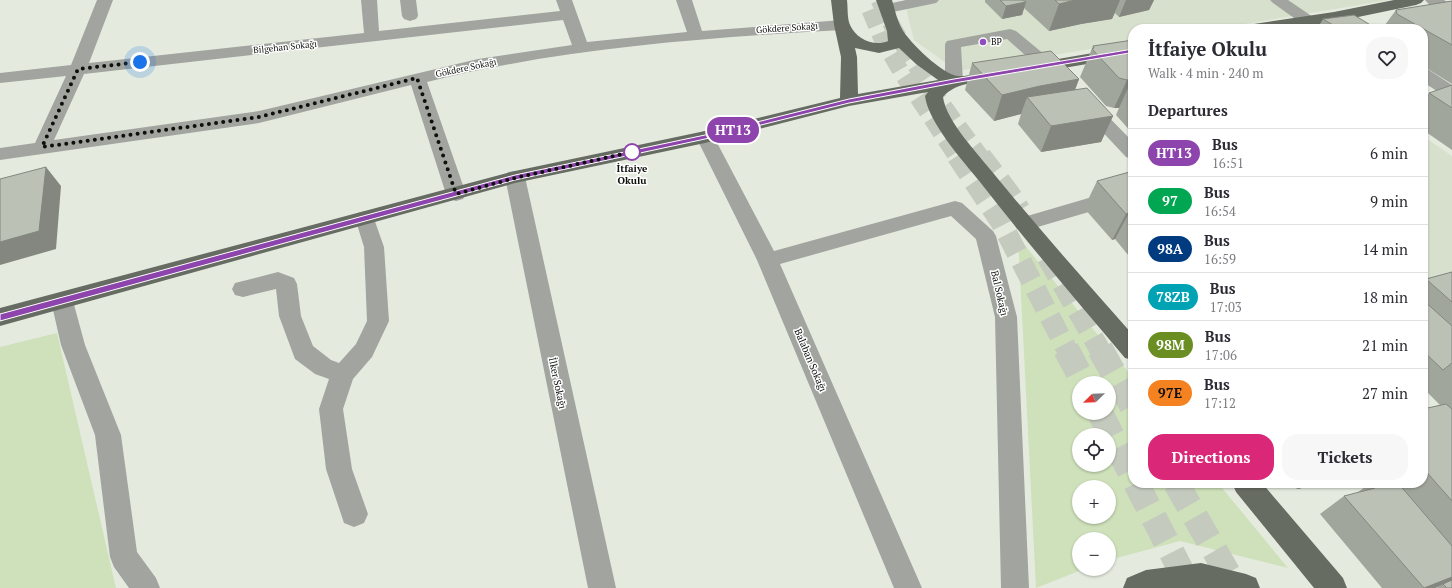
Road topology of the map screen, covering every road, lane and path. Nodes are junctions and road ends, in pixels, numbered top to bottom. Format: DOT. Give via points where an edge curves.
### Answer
graph roads {
  1 [pos="105,0"];
  2 [pos="370,0"];
  3 [pos="408,0"];
  4 [pos="684,0"];
  5 [pos="839,0"];
  6 [pos="931,0"];
  7 [pos="1278,0"];
  8 [pos="1416,0"];
  9 [pos="1433,0"];
  10 [pos="886,4"];
  11 [pos="567,7"];
  12 [pos="1452,11"];
  13 [pos="410,16"];
  14 [pos="1334,17"];
  15 [pos="1307,20"];
  16 [pos="1283,24"];
  17 [pos="1345,24"];
  18 [pos="842,25"];
  19 [pos="895,31"];
  20 [pos="696,36"];
  21 [pos="372,38"];
  22 [pos="581,48"];
  23 [pos="1128,52"];
  24 [pos="1050,66"];
  25 [pos="78,69"];
  26 [pos="1428,77"];
  27 [pos="0,78"];
  28 [pos="417,78"];
  29 [pos="954,81"];
  30 [pos="1452,93"];
  31 [pos="849,101"];
  32 [pos="705,137"];
  33 [pos="42,147"];
  34 [pos="1128,148"];
  35 [pos="0,154"];
  36 [pos="515,178"];
  37 [pos="1128,193"];
  38 [pos="456,194"];
  39 [pos="365,218"];
  40 [pos="1024,224"];
  41 [pos="768,260"];
  42 [pos="243,289"];
  43 [pos="62,301"];
  44 [pos="0,318"];
  45 [pos="1128,345"];
  46 [pos="343,374"];
  47 [pos="1249,488"];
  48 [pos="354,514"];
  49 [pos="146,588"];
  50 [pos="602,588"];
  51 [pos="908,588"];
  52 [pos="1015,588"];
  53 [pos="1137,588"];
  54 [pos="1246,588"];
  55 [pos="1333,588"];
  1 -- 25 [label="street"];
  2 -- 21 [label="street"];
  3 -- 13 [label="street"];
  4 -- 20 [label="street"];
  5 -- 18 [label="main road"];
  6 -- 10 [label="street"];
  7 -- 15 [label="street"];
  8 -- 14 [label="main road"];
  9 -- 12 [label="street"];
  10 -- 19 [label="main road"];
  11 -- 21 [label="street, Bilgehan Sokağı"];
  11 -- 22 [label="street"];
  14 -- 15 [label="main road"];
  14 -- 17 [label="street"];
  15 -- 16 [label="main road"];
  18 -- 19 [label="main road" via="851,38 860,44 876,48 896,43"];
  18 -- 20 [label="street, Gökdere Sokağı"];
  18 -- 31 [label="main road" via="849,57"];
  19 -- 29 [label="main road" via="918,58"];
  20 -- 22 [label="street, Gökdere Sokağı"];
  21 -- 25 [label="street, Bilgehan Sokağı"];
  22 -- 28 [label="street, Gökdere Sokağı" via="478,64"];
  23 -- 24 [label="main road"];
  24 -- 29 [label="main road"];
  24 -- 29 [label="street" via="1010,34 953,44"];
  24 -- 34 [label="street"];
  25 -- 27 [label="street, Bilgehan Sokağı"];
  25 -- 33 [label="street"];
  26 -- 30 [label="street"];
  28 -- 33 [label="street, Gökdere Sokağı" via="259,117"];
  28 -- 38 [label="street"];
  29 -- 31 [label="main road"];
  29 -- 40 [label="main road" via="934,96 934,105 955,138"];
  31 -- 32 [label="main road"];
  32 -- 36 [label="main road"];
  32 -- 41 [label="street, Balaban Sokağı"];
  33 -- 35 [label="street, Gökdere Sokağı"];
  36 -- 38 [label="main road"];
  36 -- 50 [label="street, İlker Sokağı"];
  37 -- 40 [label="street"];
  38 -- 39 [label="main road"];
  39 -- 43 [label="main road"];
  39 -- 46 [label="street" via="374,247 378,322 364,350"];
  40 -- 45 [label="main road"];
  41 -- 51 [label="street, Balaban Sokağı"];
  41 -- 52 [label="street, Bal Sokağı" via="955,208 986,236 1006,317"];
  42 -- 46 [label="street" via="278,280 286,284 290,316 303,352 323,367"];
  43 -- 44 [label="main road"];
  43 -- 49 [label="street" via="73,345 108,436 124,557"];
  46 -- 48 [label="street" via="331,409 339,469"];
  47 -- 55 [label="main road"];
  53 -- 54 [label="main road" via="1146,584 1201,577"];
}
